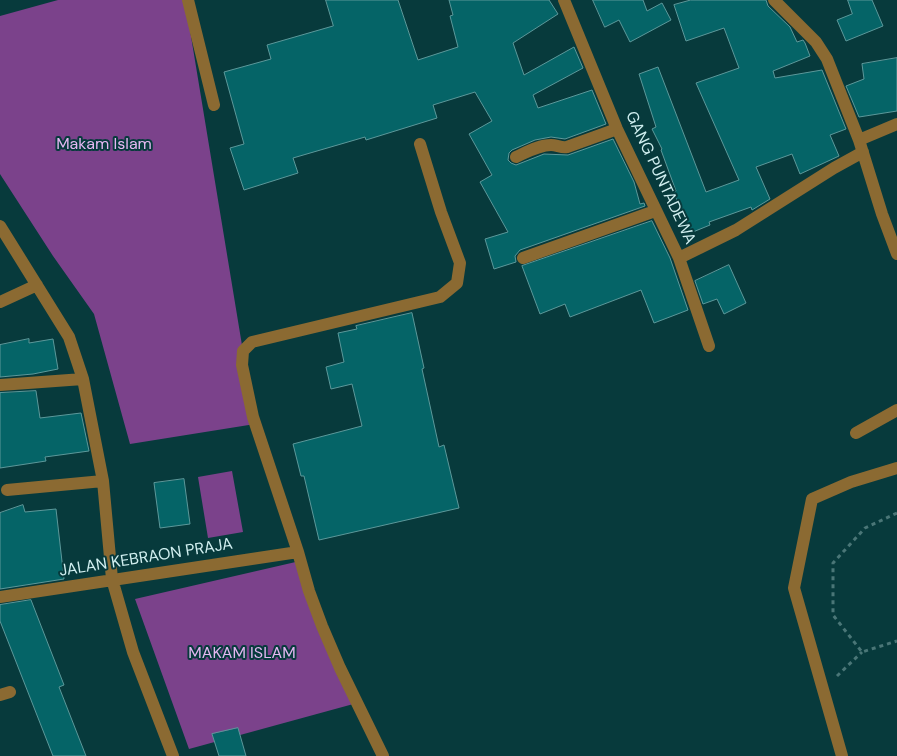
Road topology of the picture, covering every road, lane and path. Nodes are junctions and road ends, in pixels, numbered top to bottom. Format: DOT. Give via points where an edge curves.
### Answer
graph roads {
  1 [pos="188,0"];
  2 [pos="564,0"];
  3 [pos="774,0"];
  4 [pos="214,105"];
  5 [pos="897,124"];
  6 [pos="617,129"];
  7 [pos="859,140"];
  8 [pos="420,144"];
  9 [pos="863,152"];
  10 [pos="516,156"];
  11 [pos="655,211"];
  12 [pos="0,226"];
  13 [pos="897,254"];
  14 [pos="524,258"];
  15 [pos="678,258"];
  16 [pos="37,285"];
  17 [pos="0,302"];
  18 [pos="709,346"];
  19 [pos="82,379"];
  20 [pos="0,385"];
  21 [pos="897,410"];
  22 [pos="856,433"];
  23 [pos="897,468"];
  24 [pos="103,481"];
  25 [pos="7,490"];
  26 [pos="897,513"];
  27 [pos="298,552"];
  28 [pos="112,580"];
  29 [pos="0,597"];
  30 [pos="897,641"];
  31 [pos="862,652"];
  32 [pos="823,689"];
  33 [pos="173,756"];
  34 [pos="383,756"];
  35 [pos="842,756"];
  1 -- 4 [label="street"];
  2 -- 6 [label="street, GANG PUNTADEWA"];
  3 -- 7 [label="street" via="816,42 827,59"];
  5 -- 7 [label="street"];
  6 -- 10 [label="street" via="567,147 542,146"];
  6 -- 11 [label="street, GANG PUNTADEWA"];
  7 -- 9 [label="street"];
  8 -- 27 [label="street" via="460,263 457,283 440,297 252,342 243,351 242,365 252,417"];
  9 -- 13 [label="street"];
  9 -- 15 [label="street, GANG PUNTADEWA" via="736,230"];
  11 -- 14 [label="street"];
  11 -- 15 [label="street, GANG PUNTADEWA"];
  12 -- 16 [label="street"];
  15 -- 18 [label="street"];
  16 -- 17 [label="street"];
  16 -- 19 [label="street" via="69,337"];
  19 -- 20 [label="street"];
  19 -- 24 [label="street"];
  21 -- 22 [label="street"];
  23 -- 32 [label="street" via="812,499 794,588"];
  24 -- 25 [label="street"];
  24 -- 28 [label="street"];
  26 -- 31 [label="path" via="865,528 833,563 834,615"];
  27 -- 28 [label="street, JALAN KEBRAON PRAJA"];
  27 -- 34 [label="street" via="322,626"];
  28 -- 29 [label="street, JALAN KEBRAON PRAJA"];
  28 -- 33 [label="street" via="134,652"];
  30 -- 31 [label="path"];
  31 -- 32 [label="path"];
  32 -- 35 [label="street"];
}
